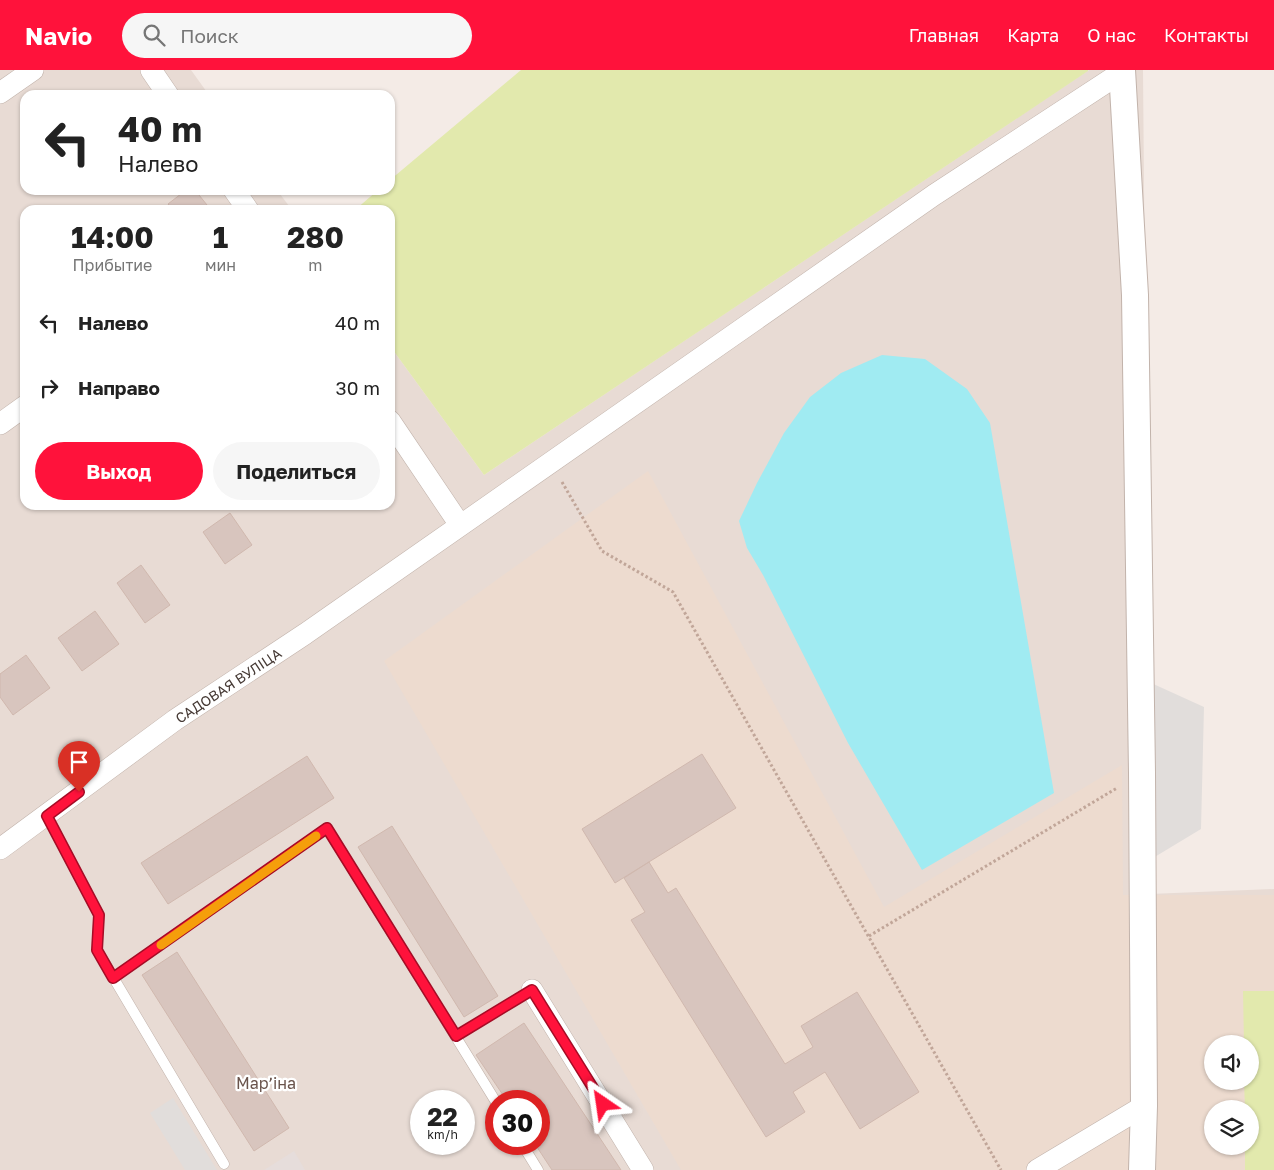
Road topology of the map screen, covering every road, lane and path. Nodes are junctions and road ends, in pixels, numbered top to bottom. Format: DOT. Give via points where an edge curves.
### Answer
graph roads {
  1 [pos="33,70"];
  2 [pos="151,70"];
  3 [pos="1122,71"];
  4 [pos="165,90"];
  5 [pos="0,93"];
  6 [pos="20,410"];
  7 [pos="0,424"];
  8 [pos="395,428"];
  9 [pos="550,462"];
  10 [pos="460,525"];
  11 [pos="1142,773"];
  12 [pos="47,816"];
  13 [pos="0,849"];
  14 [pos="869,936"];
  15 [pos="113,978"];
  16 [pos="532,990"];
  17 [pos="456,1036"];
  18 [pos="489,1090"];
  19 [pos="1144,1106"];
  20 [pos="529,1155"];
  21 [pos="224,1164"];
  22 [pos="538,1170"];
  23 [pos="643,1170"];
  24 [pos="1002,1170"];
  25 [pos="1036,1170"];
  26 [pos="1142,1170"];
  1 -- 5 [label="street"];
  2 -- 4 [label="street"];
  3 -- 9 [label="street, САДОВАЯ ВУЛІЦА" via="934,195"];
  3 -- 11 [label="street" via="1135,295"];
  6 -- 7 [label="street"];
  8 -- 10 [label="street"];
  9 -- 10 [label="street, САДОВАЯ ВУЛІЦА"];
  9 -- 14 [label="path" via="602,551 673,592"];
  10 -- 12 [label="street, САДОВАЯ ВУЛІЦА" via="175,720"];
  11 -- 14 [label="path"];
  11 -- 19 [label="street"];
  12 -- 13 [label="street, САДОВАЯ ВУЛІЦА"];
  12 -- 15 [label="lane" via="99,915 97,950"];
  14 -- 24 [label="path"];
  15 -- 17 [label="lane" via="327,828"];
  15 -- 21 [label="lane"];
  16 -- 17 [label="lane"];
  16 -- 23 [label="street"];
  17 -- 18 [label="lane"];
  19 -- 25 [label="street"];
  19 -- 26 [label="street"];
  20 -- 22 [label="lane"];
}
